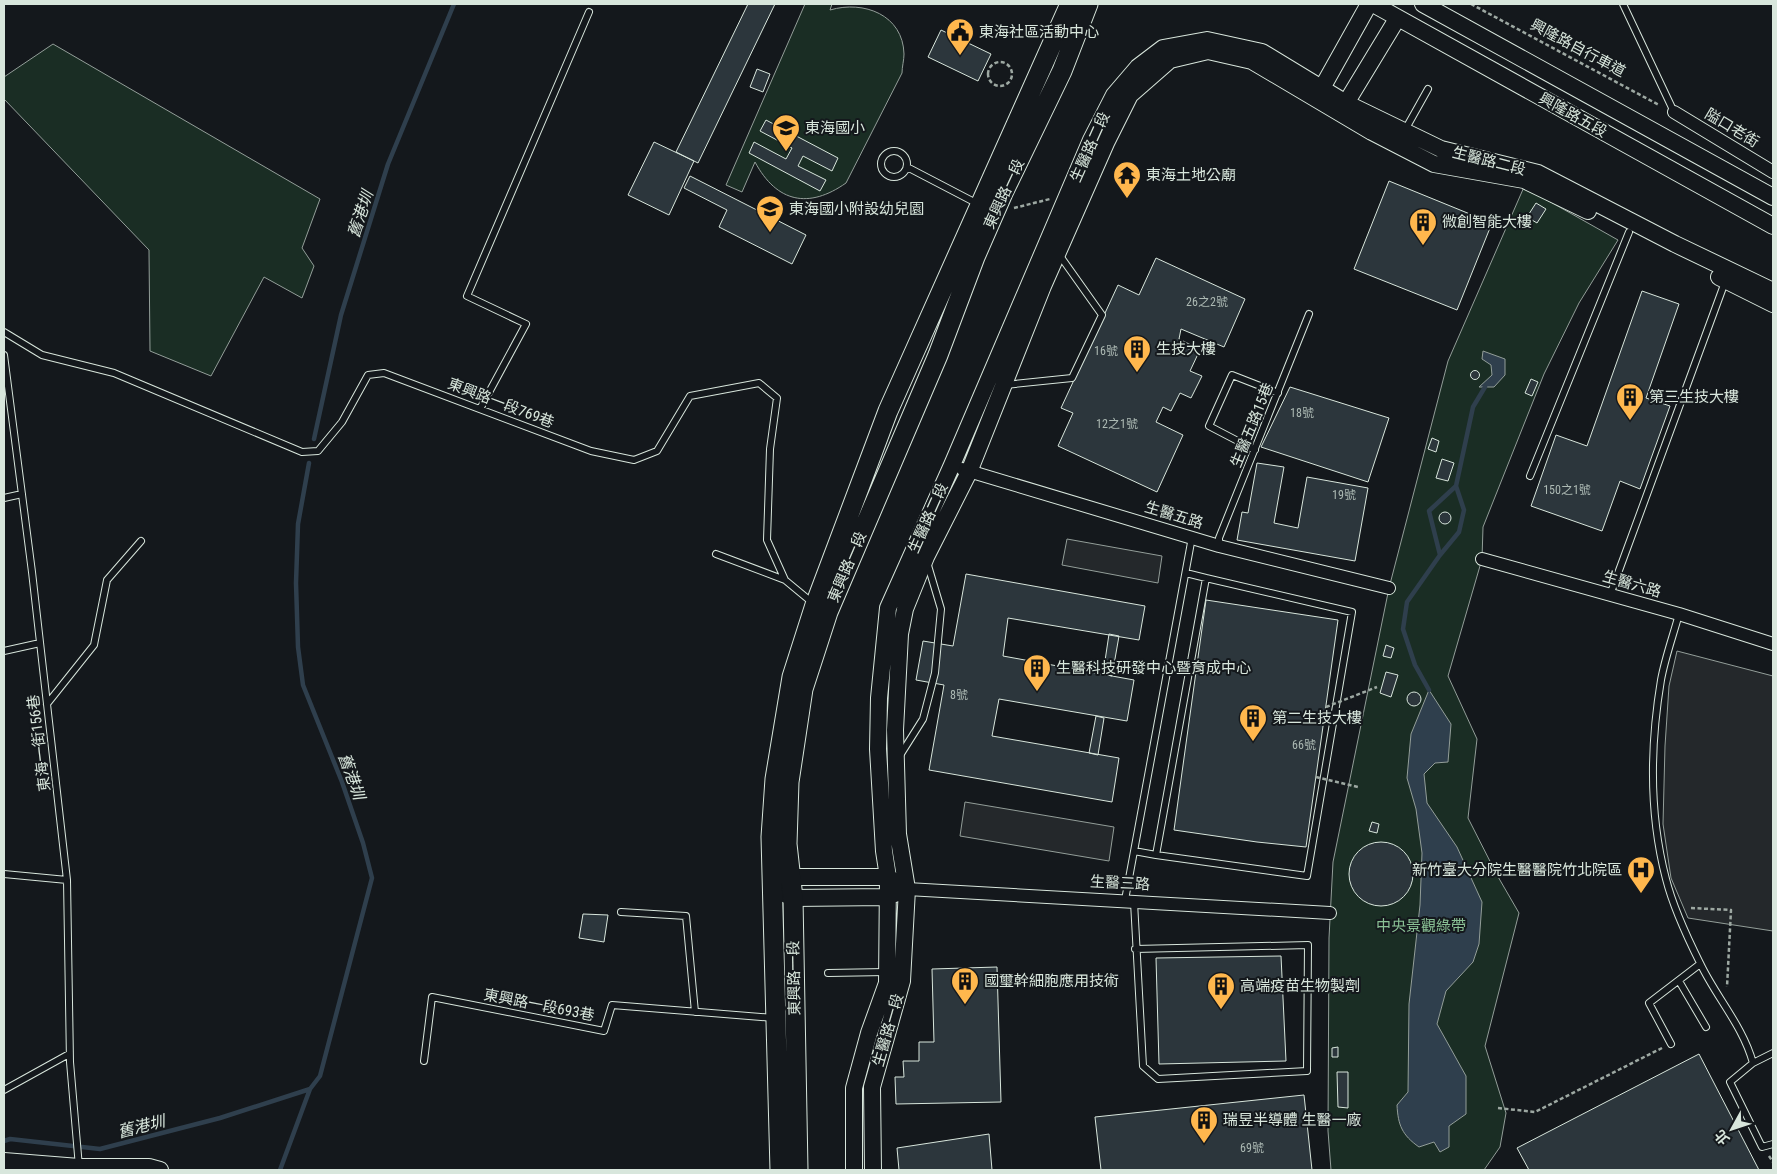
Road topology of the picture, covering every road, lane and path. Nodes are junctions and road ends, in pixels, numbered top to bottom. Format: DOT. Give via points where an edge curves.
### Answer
graph roads {
  1 [pos="1070,4"];
  2 [pos="1088,4"];
  3 [pos="1371,4"];
  4 [pos="1423,4"];
  5 [pos="1471,4"];
  6 [pos="1622,4"];
  7 [pos="589,12"];
  8 [pos="1397,19"];
  9 [pos="988,75"];
  10 [pos="1322,88"];
  11 [pos="1428,88"];
  12 [pos="1346,103"];
  13 [pos="1327,107"];
  14 [pos="1674,112"];
  15 [pos="1404,131"];
  16 [pos="907,168"];
  17 [pos="1773,172"];
  18 [pos="1068,194"];
  19 [pos="1773,197"];
  20 [pos="987,209"];
  21 [pos="1773,226"];
  22 [pos="1628,232"];
  23 [pos="1058,252"];
  24 [pos="1726,280"];
  25 [pos="1773,291"];
  26 [pos="1773,304"];
  27 [pos="1309,314"];
  28 [pos="4,332"];
  29 [pos="4,355"];
  30 [pos="6,384"];
  31 [pos="1004,385"];
  32 [pos="1278,393"];
  33 [pos="480,409"];
  34 [pos="1256,450"];
  35 [pos="952,466"];
  36 [pos="969,472"];
  37 [pos="1530,476"];
  38 [pos="22,494"];
  39 [pos="4,498"];
  40 [pos="1192,537"];
  41 [pos="141,541"];
  42 [pos="1219,546"];
  43 [pos="716,554"];
  44 [pos="926,557"];
  45 [pos="1482,559"];
  46 [pos="1186,573"];
  47 [pos="1206,578"];
  48 [pos="785,580"];
  49 [pos="1388,588"];
  50 [pos="1610,595"];
  51 [pos="822,608"];
  52 [pos="1679,614"];
  53 [pos="40,643"];
  54 [pos="1773,644"];
  55 [pos="4,651"];
  56 [pos="1377,687"];
  57 [pos="47,704"];
  58 [pos="1326,707"];
  59 [pos="896,762"];
  60 [pos="1316,777"];
  61 [pos="1358,787"];
  62 [pos="1134,851"];
  63 [pos="1156,855"];
  64 [pos="4,874"];
  65 [pos="888,876"];
  66 [pos="791,877"];
  67 [pos="67,880"];
  68 [pos="773,888"];
  69 [pos="907,889"];
  70 [pos="886,897"];
  71 [pos="794,898"];
  72 [pos="1130,900"];
  73 [pos="1691,908"];
  74 [pos="621,912"];
  75 [pos="1330,912"];
  76 [pos="1136,949"];
  77 [pos="1700,964"];
  78 [pos="887,972"];
  79 [pos="828,973"];
  80 [pos="1679,981"];
  81 [pos="1727,987"];
  82 [pos="695,1012"];
  83 [pos="776,1018"];
  84 [pos="1706,1027"];
  85 [pos="1670,1044"];
  86 [pos="1773,1053"];
  87 [pos="69,1054"];
  88 [pos="424,1060"];
  89 [pos="1753,1063"];
  90 [pos="4,1090"];
  91 [pos="1498,1108"];
  92 [pos="1773,1144"];
  93 [pos="4,1161"];
  94 [pos="79,1168"];
  95 [pos="160,1170"];
  96 [pos="780,1170"];
  97 [pos="798,1170"];
  98 [pos="854,1170"];
  99 [pos="873,1170"];
  1 -- 20 [label="main road, 東興路一段"];
  2 -- 20 [label="main road, 東興路一段" via="1062,71"];
  3 -- 8 [label="street, 興隆路五段"];
  3 -- 10 [label="street"];
  4 -- 19 [label="street, 興隆路五段"];
  5 -- 14 [label="path, 興隆路自行車道"];
  6 -- 14 [label="lane"];
  7 -- 33 [label="lane" via="467,296 526,324"];
  8 -- 12 [label="street"];
  8 -- 21 [label="street, 興隆路五段"];
  9 -- 9 [label="path" via="994,85 1002,87 1012,80 1013,72 1008,65 997,62 990,67"];
  10 -- 12 [label="street, 生醫路二段"];
  10 -- 13 [label="street"];
  10 -- 18 [label="street, 生醫路二段" via="1262,52 1207,40 1164,48 1138,67 1114,95"];
  11 -- 15 [label="lane"];
  12 -- 13 [label="street"];
  12 -- 15 [label="street, 生醫路二段"];
  13 -- 22 [label="street, 生醫路二段" via="1434,164 1524,180"];
  13 -- 23 [label="street, 生醫路二段" via="1252,61 1208,51 1170,60 1130,95"];
  14 -- 17 [label="street, 隘口老街"];
  15 -- 25 [label="street, 生醫路二段" via="1441,149 1538,173"];
  16 -- 16 [label="lane" via="901,152 893,151 882,158 882,170 889,176 902,175"];
  16 -- 20 [label="lane"];
  18 -- 20 [label="path"];
  18 -- 35 [label="street, 生醫路二段"];
  20 -- 51 [label="main road, 東興路一段" via="938,355"];
  22 -- 24 [label="street, 生醫路二段"];
  22 -- 37 [label="lane"];
  23 -- 31 [label="street, 生醫路二段"];
  23 -- 31 [label="lane" via="1102,315 1072,378"];
  24 -- 26 [label="street, 生醫路二段"];
  24 -- 50 [label="lane"];
  27 -- 32 [label="lane, 生醫五路15巷"];
  28 -- 33 [label="lane, 東興路一段769巷" via="42,355 114,372 302,452 318,451 342,422 368,375 384,373"];
  29 -- 30 [label="lane, 東海一街156巷"];
  30 -- 38 [label="lane, 東海一街156巷"];
  31 -- 36 [label="street, 生醫路二段"];
  32 -- 34 [label="lane, 生醫五路15巷"];
  32 -- 34 [label="lane" via="1232,375 1210,426"];
  33 -- 48 [label="lane, 東興路一段769巷" via="591,451 634,460 657,451 690,396 759,383 777,398 770,449 767,540"];
  34 -- 42 [label="lane, 生醫五路15巷" via="1219,538"];
  35 -- 36 [label="street, 生醫五路"];
  35 -- 65 [label="street, 生醫路二段" via="888,608 879,698 878,749"];
  36 -- 40 [label="street, 生醫五路"];
  36 -- 44 [label="street, 生醫路二段"];
  38 -- 39 [label="lane"];
  38 -- 53 [label="lane, 東海一街156巷"];
  40 -- 42 [label="street, 生醫五路"];
  40 -- 46 [label="lane"];
  41 -- 57 [label="lane" via="107,580 94,645"];
  42 -- 49 [label="street, 生醫五路"];
  43 -- 48 [label="lane"];
  44 -- 59 [label="street, 生醫路二段" via="900,634"];
  44 -- 59 [label="lane" via="941,609 935,673 923,719"];
  45 -- 50 [label="street, 生醫六路"];
  46 -- 47 [label="lane"];
  46 -- 62 [label="lane"];
  47 -- 63 [label="lane"];
  47 -- 63 [label="lane" via="1352,612 1308,876"];
  48 -- 51 [label="lane, 東興路一段769巷"];
  50 -- 52 [label="street, 生醫六路"];
  51 -- 66 [label="main road, 東興路一段" via="803,689 789,782 787,844"];
  51 -- 68 [label="main road, 東興路一段" via="792,677 775,779 771,836"];
  52 -- 54 [label="street, 生醫六路"];
  52 -- 77 [label="lane" via="1661,678 1654,740 1653,801 1666,879"];
  53 -- 55 [label="lane"];
  53 -- 57 [label="lane, 東海一街156巷"];
  56 -- 58 [label="path, bridge"];
  57 -- 67 [label="lane, 東海一街156巷"];
  59 -- 69 [label="street, 生醫路二段" via="898,834"];
  60 -- 61 [label="path, bridge"];
  62 -- 63 [label="lane"];
  62 -- 72 [label="lane"];
  64 -- 67 [label="lane"];
  65 -- 66 [label="street"];
  65 -- 69 [label="street"];
  65 -- 70 [label="street, 生醫路二段"];
  66 -- 68 [label="street"];
  66 -- 71 [label="main road, 東興路一段"];
  67 -- 87 [label="lane, 東海一街156巷"];
  68 -- 71 [label="street"];
  68 -- 83 [label="main road, 東興路一段"];
  69 -- 70 [label="street"];
  69 -- 72 [label="street, 生醫三路"];
  69 -- 99 [label="street, 生醫路一段" via="902,981 872,1087"];
  70 -- 71 [label="street"];
  70 -- 78 [label="street, 生醫路一段"];
  71 -- 97 [label="main road, 東興路一段"];
  72 -- 75 [label="street, 生醫三路"];
  72 -- 76 [label="lane"];
  73 -- 81 [label="path" via="1731,910"];
  74 -- 82 [label="lane" via="686,916"];
  76 -- 76 [label="lane" via="1143,1066 1158,1079 1307,1071 1308,945"];
  77 -- 80 [label="lane"];
  77 -- 89 [label="lane" via="1749,1047"];
  78 -- 79 [label="lane"];
  78 -- 98 [label="street, 生醫路一段" via="887,983 854,1088"];
  80 -- 84 [label="lane"];
  80 -- 85 [label="lane" via="1649,1003"];
  82 -- 83 [label="lane, 東興路一段693巷"];
  82 -- 88 [label="lane, 東興路一段693巷" via="612,1005 604,1031 432,997"];
  83 -- 96 [label="main road, 東興路一段"];
  85 -- 91 [label="path" via="1535,1112"];
  86 -- 89 [label="lane"];
  87 -- 90 [label="lane"];
  87 -- 94 [label="lane, 東海一街156巷"];
  89 -- 92 [label="lane" via="1730,1082 1762,1147"];
  93 -- 94 [label="street"];
  94 -- 95 [label="street" via="115,1166"];
}
